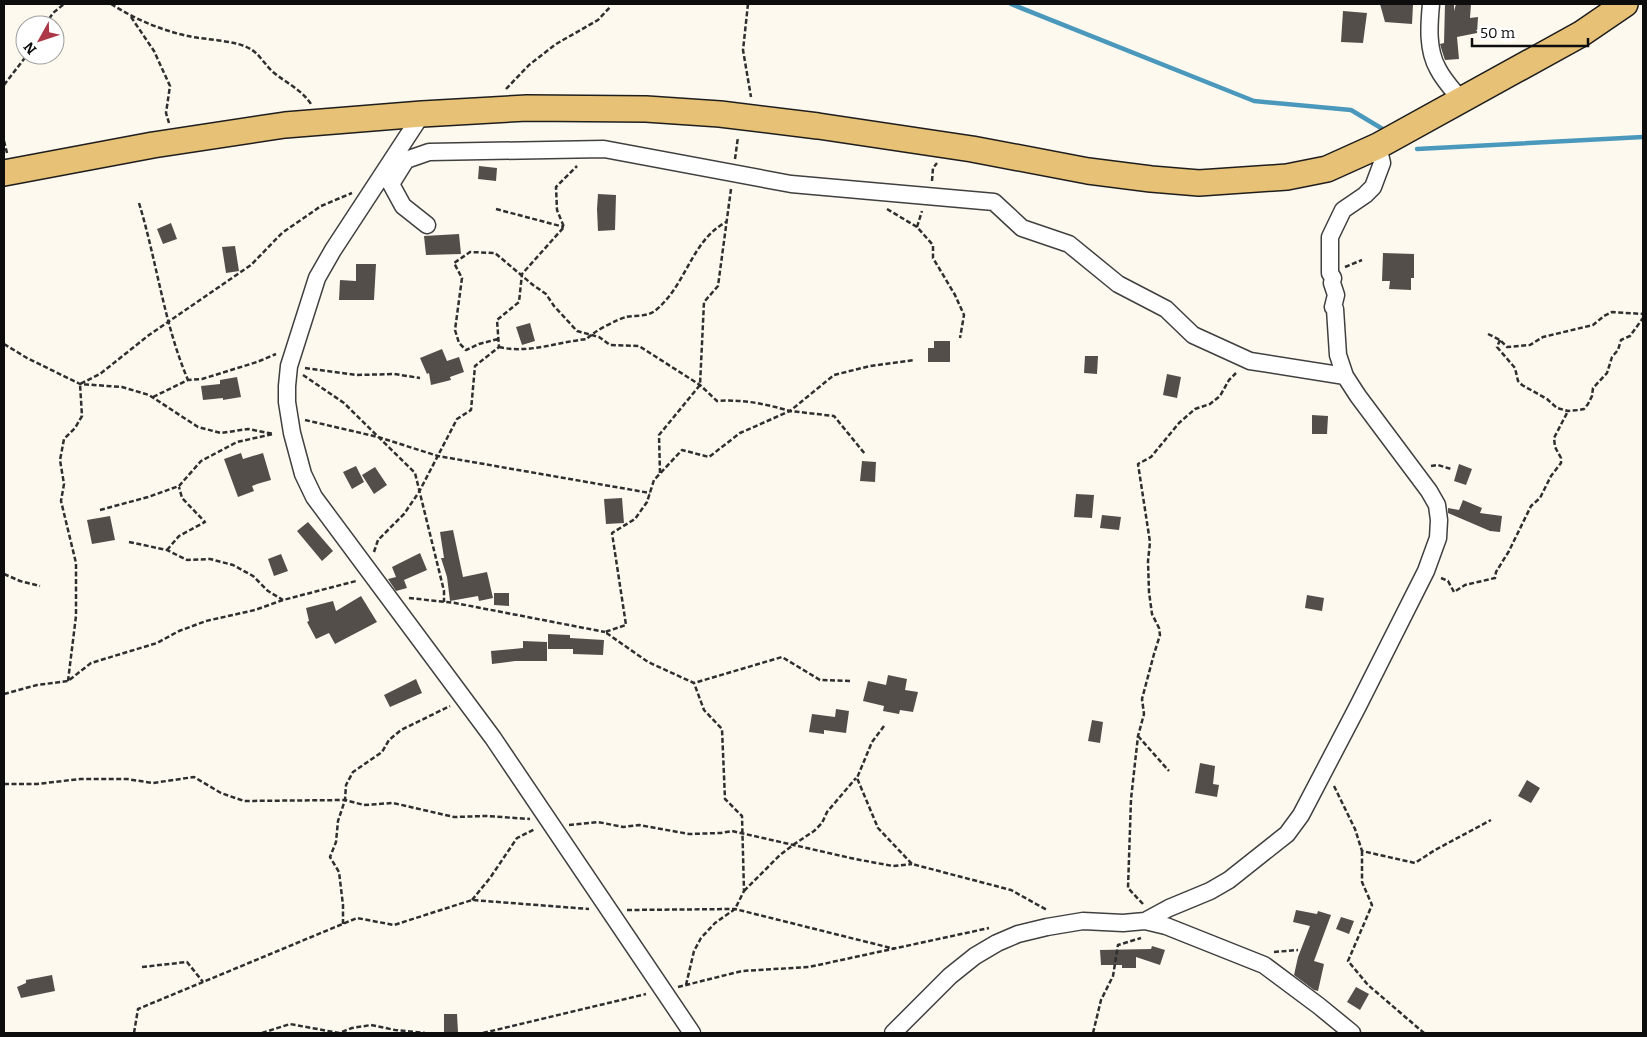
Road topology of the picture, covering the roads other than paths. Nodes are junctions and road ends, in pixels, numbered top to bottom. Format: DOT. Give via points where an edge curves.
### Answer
graph roads {
  1 [pos="1431,4"];
  2 [pos="1615,7"];
  3 [pos="1462,100"];
  4 [pos="422,114"];
  5 [pos="1378,146"];
  6 [pos="4,173"];
  7 [pos="427,225"];
  8 [pos="1345,376"];
  9 [pos="1154,921"];
  10 [pos="692,1033"];
  11 [pos="894,1033"];
  12 [pos="1352,1033"];
  1 -- 3 [label="street" via="1432,53 1437,68"];
  2 -- 3 [label="main road" via="1582,34"];
  3 -- 5 [label="main road"];
  4 -- 5 [label="main road" via="527,108 646,109 748,117 951,146 1088,171 1199,182 1287,177 1327,169"];
  4 -- 6 [label="main road" via="285,125 176,141"];
  4 -- 10 [label="street" via="316,278 289,366 287,386 290,417 303,474 314,497 493,738"];
  5 -- 8 [label="street" via="1382,164 1372,186 1343,210 1330,237 1338,355"];
  7 -- 8 [label="street" via="403,206 391,184 406,160 429,152 604,149 791,184 994,202 1022,228 1069,244 1118,284 1166,310 1193,335 1250,361"];
  8 -- 9 [label="street" via="1429,491 1437,505 1438,538 1426,571 1325,768 1287,834 1229,880 1169,908"];
  9 -- 11 [label="street" via="1083,921 1018,934 997,943 950,976"];
  9 -- 12 [label="street" via="1264,965"];
}
